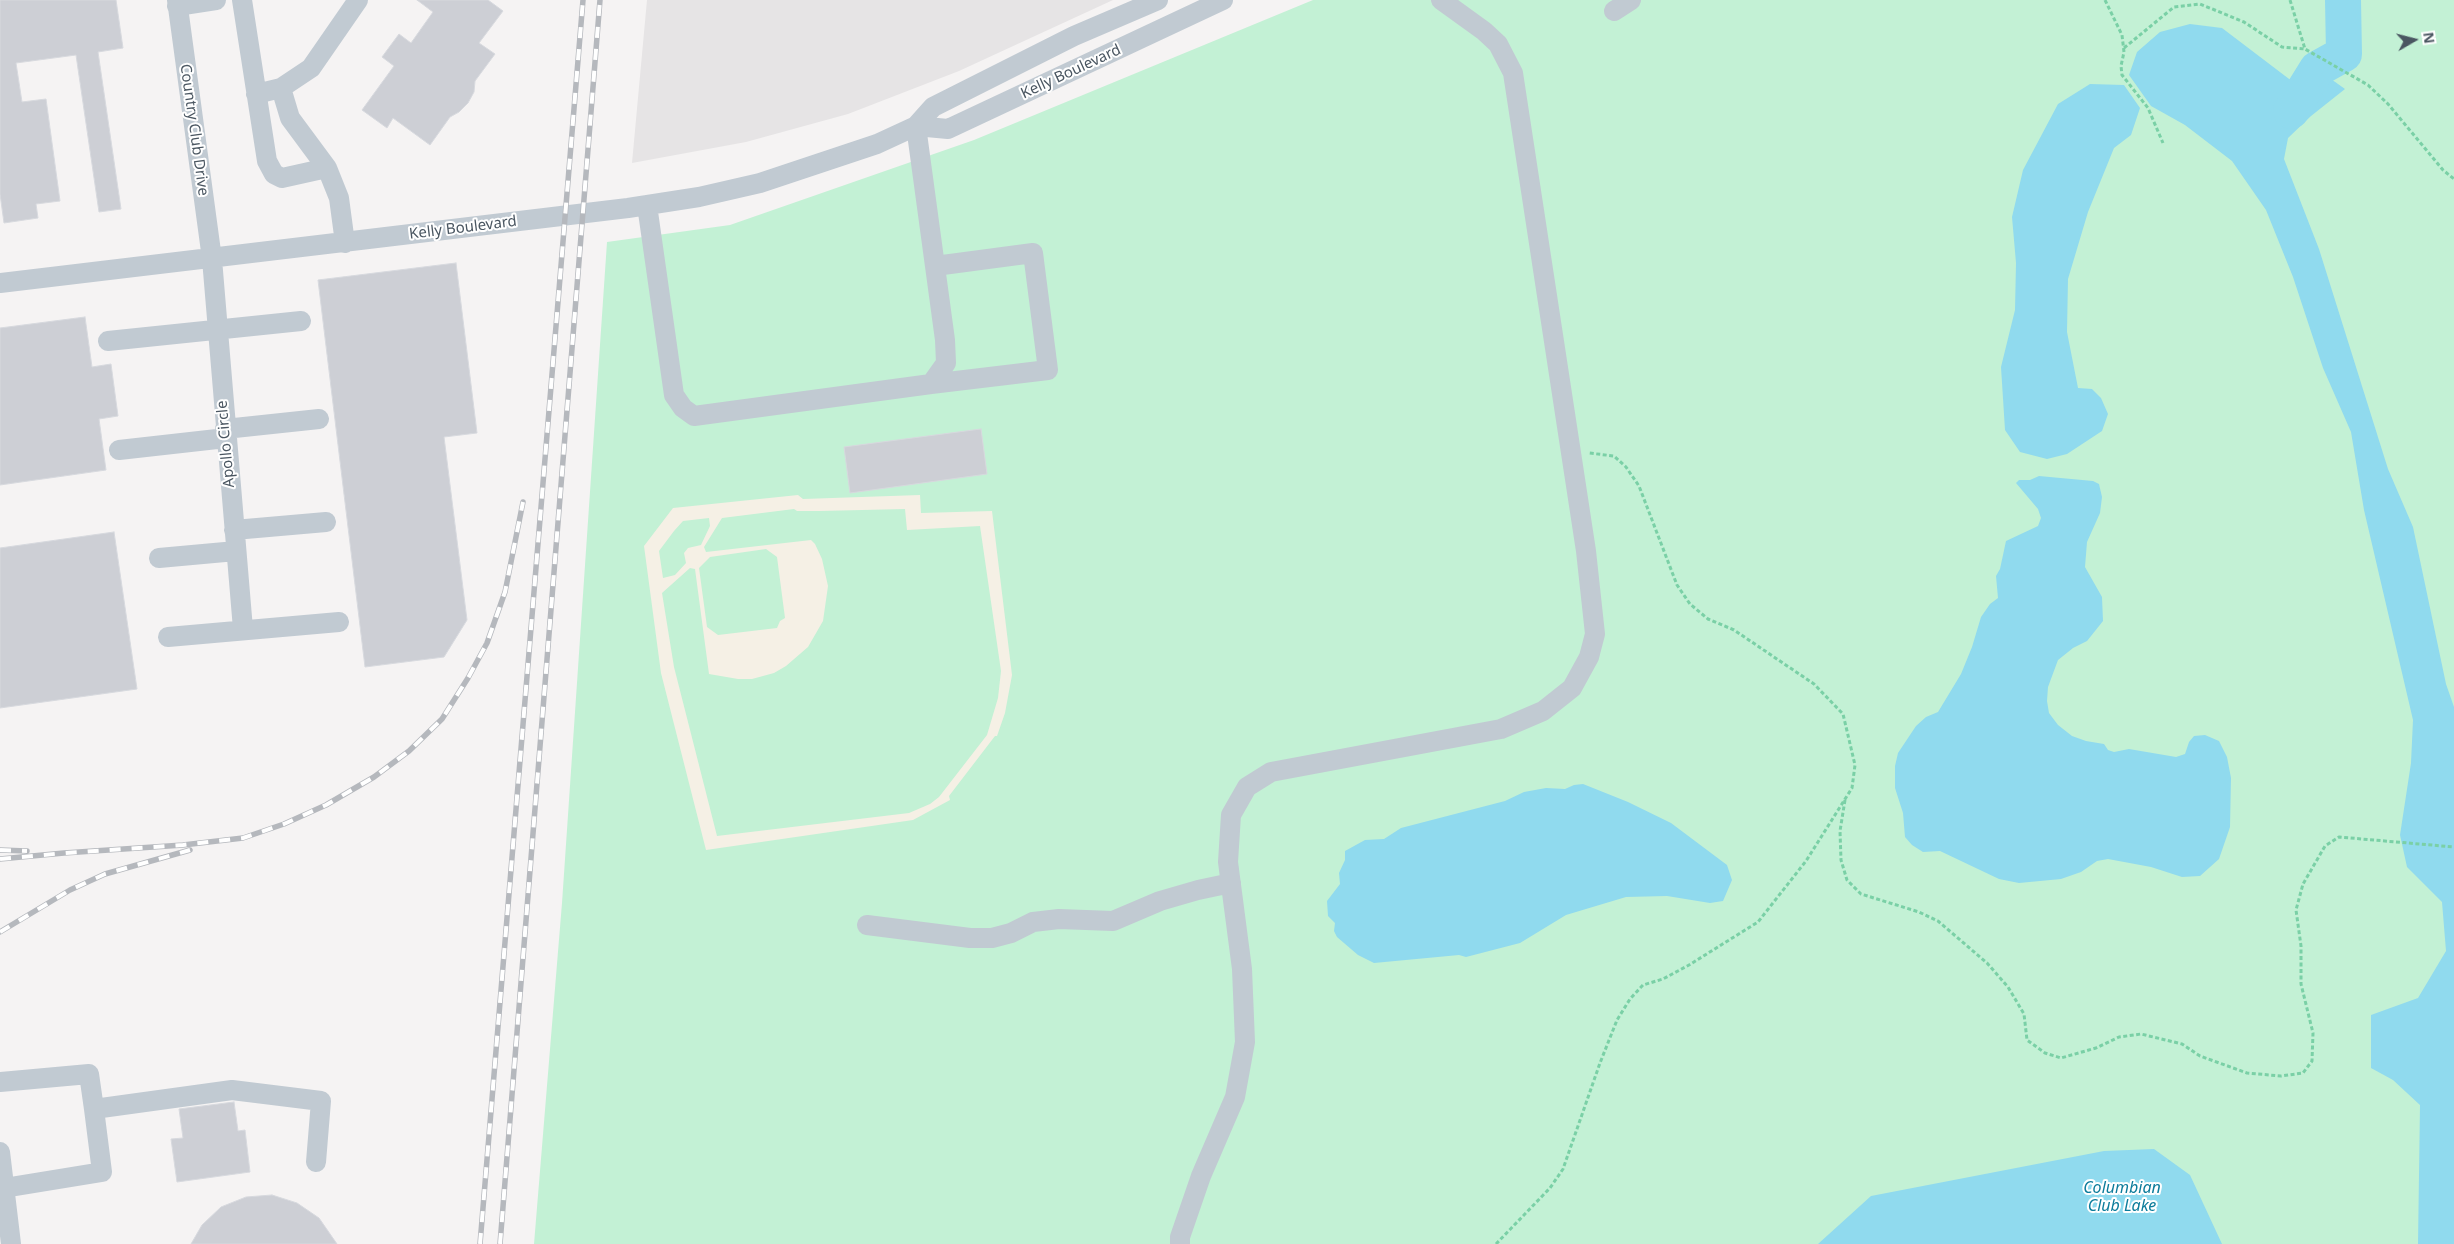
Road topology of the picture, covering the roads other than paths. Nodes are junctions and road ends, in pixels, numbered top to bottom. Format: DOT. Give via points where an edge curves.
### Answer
graph roads {
  1 [pos="216,0"];
  2 [pos="242,0"];
  3 [pos="358,0"];
  4 [pos="1158,0"];
  5 [pos="1222,0"];
  6 [pos="1441,0"];
  7 [pos="1631,0"];
  8 [pos="177,3"];
  9 [pos="1614,11"];
  10 [pos="280,88"];
  11 [pos="256,94"];
  12 [pos="916,126"];
  13 [pos="328,168"];
  14 [pos="647,205"];
  15 [pos="345,242"];
  16 [pos="212,259"];
  17 [pos="935,266"];
  18 [pos="0,283"];
  19 [pos="301,321"];
  20 [pos="217,330"];
  21 [pos="108,340"];
  22 [pos="931,384"];
  23 [pos="319,419"];
  24 [pos="225,433"];
  25 [pos="118,450"];
  26 [pos="326,522"];
  27 [pos="234,530"];
  28 [pos="236,552"];
  29 [pos="159,558"];
  30 [pos="339,622"];
  31 [pos="243,630"];
  32 [pos="168,637"];
  33 [pos="1231,883"];
  34 [pos="867,925"];
  35 [pos="0,1082"];
  36 [pos="94,1108"];
  37 [pos="0,1152"];
  38 [pos="316,1162"];
  39 [pos="4,1188"];
  40 [pos="11,1244"];
  41 [pos="1180,1244"];
  1 -- 8 [label="street"];
  2 -- 11 [label="street"];
  3 -- 10 [label="street" via="311,68"];
  4 -- 12 [label="street, Kelly Boulevard" via="1074,36 932,107"];
  5 -- 12 [label="street, Kelly Boulevard" via="948,129"];
  6 -- 33 [label="street" via="1498,44 1513,73 1586,551 1595,634 1589,657 1572,688 1543,711 1501,729 1271,772 1247,787 1231,815 1228,862"];
  7 -- 9 [label="street"];
  8 -- 16 [label="street, Country Club Drive"];
  10 -- 11 [label="street"];
  10 -- 13 [label="street" via="290,118"];
  11 -- 13 [label="street" via="267,161 274,174 282,178"];
  12 -- 14 [label="street, Kelly Boulevard" via="877,144 760,183"];
  12 -- 17 [label="street"];
  13 -- 15 [label="street" via="339,198"];
  14 -- 15 [label="street, Kelly Boulevard"];
  14 -- 22 [label="street" via="674,395 694,416"];
  15 -- 16 [label="street, Kelly Boulevard"];
  16 -- 18 [label="street, Kelly Boulevard"];
  16 -- 20 [label="street, Apollo Circle"];
  17 -- 22 [label="street" via="946,363"];
  17 -- 22 [label="street" via="1033,253 1048,370"];
  19 -- 20 [label="street"];
  20 -- 21 [label="street"];
  20 -- 24 [label="street, Apollo Circle"];
  23 -- 24 [label="street"];
  24 -- 25 [label="street"];
  24 -- 27 [label="street, Apollo Circle"];
  26 -- 27 [label="street"];
  27 -- 28 [label="street, Apollo Circle"];
  28 -- 29 [label="street"];
  28 -- 31 [label="street, Apollo Circle"];
  30 -- 31 [label="street"];
  31 -- 32 [label="street"];
  33 -- 34 [label="street" via="1160,901 1113,921 1059,919 1033,922 992,938"];
  33 -- 41 [label="street" via="1242,969 1245,1042 1235,1097 1201,1176"];
  35 -- 36 [label="street" via="89,1074"];
  36 -- 38 [label="street" via="232,1090 321,1101"];
  36 -- 39 [label="street" via="102,1172"];
  37 -- 39 [label="street"];
  39 -- 40 [label="street"];
}
